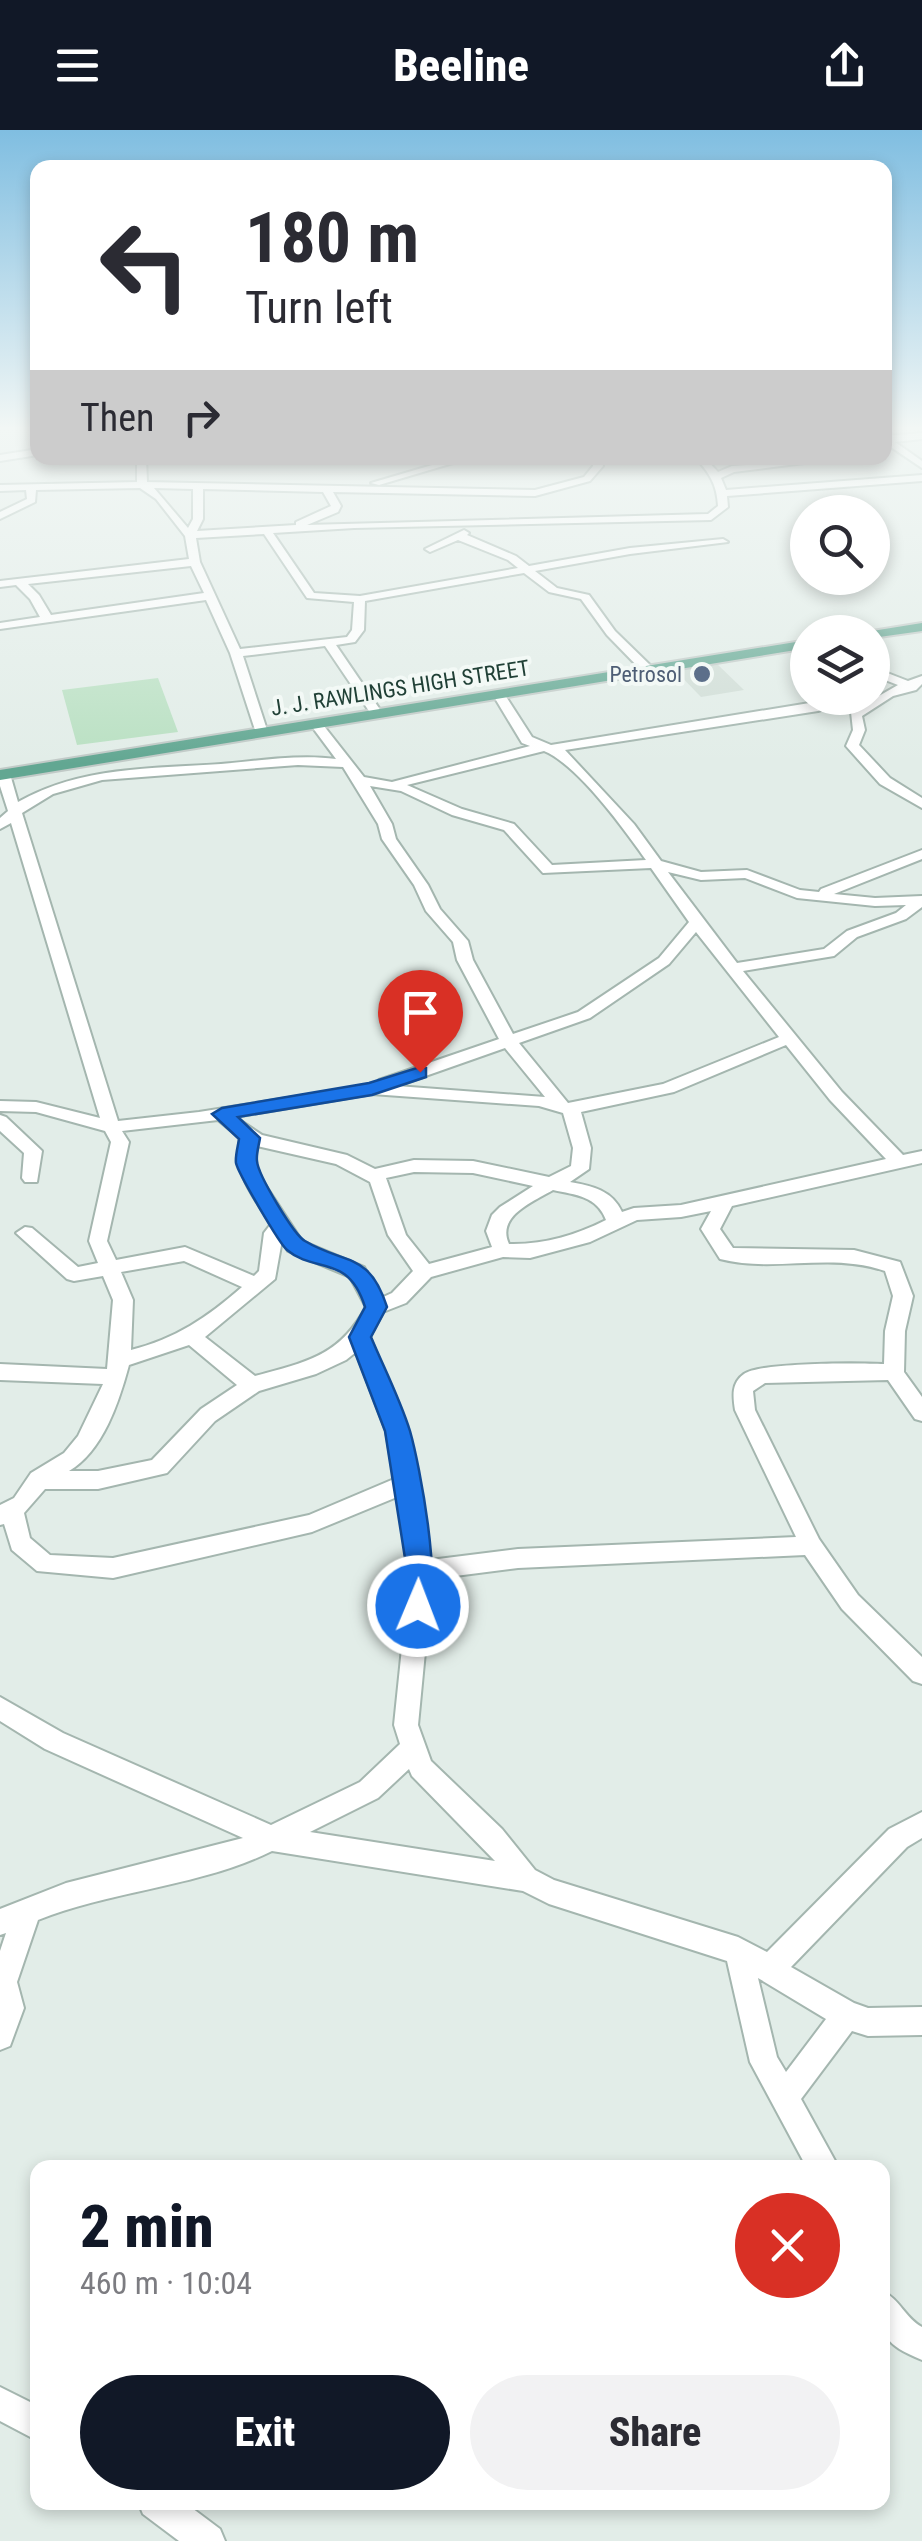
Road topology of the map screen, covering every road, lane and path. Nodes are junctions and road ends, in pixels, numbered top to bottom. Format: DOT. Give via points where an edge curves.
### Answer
graph roads {
  1 [pos="191,540"];
  2 [pos="273,540"];
  3 [pos="448,540"];
  4 [pos="480,540"];
  5 [pos="632,540"];
  6 [pos="723,542"];
  7 [pos="430,549"];
  8 [pos="630,551"];
  9 [pos="195,562"];
  10 [pos="524,571"];
  11 [pos="19,582"];
  12 [pos="0,584"];
  13 [pos="209,596"];
  14 [pos="360,600"];
  15 [pos="47,619"];
  16 [pos="0,626"];
  17 [pos="922,626"];
  18 [pos="890,631"];
  19 [pos="329,643"];
  20 [pos="790,647"];
  21 [pos="236,653"];
  22 [pos="648,670"];
  23 [pos="922,680"];
  24 [pos="909,686"];
  25 [pos="499,695"];
  26 [pos="790,711"];
  27 [pos="377,714"];
  28 [pos="316,724"];
  29 [pos="262,733"];
  30 [pos="548,748"];
  31 [pos="350,764"];
  32 [pos="102,766"];
  33 [pos="1,774"];
  34 [pos="360,780"];
  35 [pos="394,785"];
  36 [pos="922,804"];
  37 [pos="13,812"];
  38 [pos="0,825"];
  39 [pos="922,854"];
  40 [pos="654,864"];
  41 [pos="810,896"];
  42 [pos="922,900"];
  43 [pos="697,922"];
  44 [pos="733,968"];
  45 [pos="790,1038"];
  46 [pos="507,1039"];
  47 [pos="372,1088"];
  48 [pos="566,1108"];
  49 [pos="3,1114"];
  50 [pos="222,1114"];
  51 [pos="111,1127"];
  52 [pos="250,1138"];
  53 [pos="922,1157"];
  54 [pos="898,1160"];
  55 [pos="374,1175"];
  56 [pos="30,1178"];
  57 [pos="554,1184"];
  58 [pos="725,1201"];
  59 [pos="668,1212"];
  60 [pos="616,1222"];
  61 [pos="281,1225"];
  62 [pos="710,1229"];
  63 [pos="24,1233"];
  64 [pos="503,1250"];
  65 [pos="110,1267"];
  66 [pos="424,1272"];
  67 [pos="254,1286"];
  68 [pos="376,1307"];
  69 [pos="192,1337"];
  70 [pos="360,1337"];
  71 [pos="339,1356"];
  72 [pos="117,1369"];
  73 [pos="372,1369"];
  74 [pos="0,1372"];
  75 [pos="894,1372"];
  76 [pos="252,1385"];
  77 [pos="922,1414"];
  78 [pos="39,1480"];
  79 [pos="408,1483"];
  80 [pos="6,1513"];
  81 [pos="811,1545"];
  82 [pos="420,1571"];
  83 [pos="922,1674"];
  84 [pos="0,1708"];
  85 [pos="412,1750"];
  86 [pos="922,1824"];
  87 [pos="273,1839"];
  88 [pos="526,1879"];
  89 [pos="27,1912"];
  90 [pos="0,1922"];
  91 [pos="738,1951"];
  92 [pos="771,1968"];
  93 [pos="2,1982"];
  94 [pos="847,2014"];
  95 [pos="922,2020"];
  96 [pos="0,2036"];
  97 [pos="782,2099"];
  98 [pos="819,2160"];
  99 [pos="890,2318"];
  100 [pos="922,2344"];
  101 [pos="0,2403"];
  102 [pos="30,2421"];
  103 [pos="166,2510"];
  104 [pos="208,2541"];
  1 -- 9 [label="street"];
  2 -- 14 [label="street" via="311,596"];
  3 -- 7 [label="street"];
  4 -- 10 [label="street"];
  5 -- 8 [label="street"];
  6 -- 8 [label="street"];
  8 -- 10 [label="street"];
  9 -- 11 [label="street"];
  9 -- 13 [label="street"];
  10 -- 14 [label="street"];
  10 -- 22 [label="street" via="553,590 586,597"];
  11 -- 12 [label="street"];
  11 -- 15 [label="street"];
  13 -- 15 [label="street"];
  13 -- 21 [label="street"];
  14 -- 19 [label="street" via="351,640"];
  15 -- 16 [label="street"];
  17 -- 18 [label="main road"];
  19 -- 21 [label="street"];
  19 -- 27 [label="street"];
  20 -- 22 [label="main road, J. J. RAWLINGS HIGH STREET"];
  21 -- 29 [label="street"];
  22 -- 25 [label="main road, J. J. RAWLINGS HIGH STREET"];
  23 -- 24 [label="street"];
  24 -- 36 [label="street" via="855,715 852,746 885,782"];
  25 -- 27 [label="main road, J. J. RAWLINGS HIGH STREET"];
  25 -- 30 [label="street" via="522,735"];
  26 -- 30 [label="street"];
  27 -- 28 [label="main road, J. J. RAWLINGS HIGH STREET"];
  28 -- 29 [label="main road, J. J. RAWLINGS HIGH STREET"];
  28 -- 31 [label="street"];
  29 -- 32 [label="main road, J. J. RAWLINGS HIGH STREET"];
  30 -- 35 [label="street"];
  30 -- 40 [label="street" via="572,763"];
  31 -- 32 [label="street" via="312,758 218,768"];
  31 -- 34 [label="street"];
  32 -- 33 [label="main road, J. J. RAWLINGS HIGH STREET"];
  32 -- 37 [label="street"];
  33 -- 37 [label="street"];
  34 -- 35 [label="street"];
  34 -- 46 [label="street" via="388,840 460,940"];
  35 -- 40 [label="street" via="510,827 548,870"];
  37 -- 38 [label="street"];
  37 -- 51 [label="street"];
  39 -- 41 [label="street"];
  40 -- 41 [label="street" via="696,875 748,874"];
  40 -- 43 [label="street"];
  41 -- 42 [label="street"];
  42 -- 44 [label="street" via="826,954"];
  43 -- 44 [label="street"];
  43 -- 46 [label="street" via="664,961 584,1015"];
  44 -- 45 [label="street"];
  45 -- 48 [label="street" via="668,1088"];
  45 -- 54 [label="street"];
  46 -- 47 [label="street"];
  46 -- 48 [label="street"];
  47 -- 48 [label="street"];
  47 -- 50 [label="street"];
  48 -- 57 [label="street" via="582,1148 580,1168"];
  49 -- 51 [label="street" via="36,1107"];
  49 -- 56 [label="street" via="33,1151"];
  50 -- 51 [label="street"];
  50 -- 52 [label="street"];
  51 -- 65 [label="street" via="120,1142 98,1241"];
  52 -- 55 [label="street"];
  52 -- 61 [label="street" via="246,1162"];
  53 -- 54 [label="street"];
  54 -- 58 [label="street"];
  55 -- 57 [label="street" via="433,1164"];
  55 -- 66 [label="street" via="399,1240"];
  57 -- 60 [label="street" via="594,1193"];
  57 -- 64 [label="street" via="509,1208 496,1223"];
  58 -- 59 [label="street"];
  58 -- 62 [label="street"];
  59 -- 60 [label="street"];
  59 -- 62 [label="street"];
  60 -- 64 [label="street" via="530,1251"];
  61 -- 67 [label="street" via="272,1235 268,1274"];
  61 -- 68 [label="street" via="295,1246 357,1272"];
  62 -- 75 [label="street" via="728,1254 840,1258 893,1268 903,1296"];
  63 -- 65 [label="street" via="74,1274"];
  64 -- 66 [label="street"];
  65 -- 67 [label="street" via="185,1254"];
  65 -- 72 [label="street" via="123,1300"];
  66 -- 68 [label="street" via="399,1298"];
  67 -- 69 [label="street"];
  68 -- 70 [label="street"];
  69 -- 72 [label="street"];
  69 -- 76 [label="street"];
  70 -- 71 [label="street"];
  70 -- 73 [label="street"];
  71 -- 73 [label="street"];
  71 -- 76 [label="street"];
  72 -- 74 [label="street"];
  72 -- 78 [label="street" via="86,1442"];
  73 -- 79 [label="street" via="398,1431"];
  75 -- 77 [label="street"];
  75 -- 81 [label="street" via="764,1375 742,1390 745,1410"];
  76 -- 78 [label="street" via="208,1416 158,1467 98,1480"];
  78 -- 80 [label="street"];
  79 -- 80 [label="street" via="312,1524 112,1568 44,1564 20,1544"];
  79 -- 82 [label="street"];
  81 -- 82 [label="street" via="484,1559"];
  81 -- 83 [label="street" via="850,1602"];
  82 -- 85 [label="street" via="406,1726"];
  84 -- 87 [label="street" via="54,1741"];
  85 -- 87 [label="street" via="370,1790"];
  85 -- 88 [label="street"];
  86 -- 92 [label="street" via="898,1838"];
  87 -- 88 [label="street"];
  87 -- 89 [label="street" via="241,1854 66,1896"];
  88 -- 91 [label="street"];
  89 -- 90 [label="street"];
  89 -- 93 [label="street"];
  91 -- 92 [label="street"];
  91 -- 97 [label="street" via="764,2062"];
  92 -- 94 [label="street"];
  93 -- 96 [label="street" via="11,2012"];
  94 -- 95 [label="street" via="868,2022"];
  94 -- 97 [label="street"];
  97 -- 98 [label="street"];
  99 -- 100 [label="street"];
  101 -- 102 [label="street"];
  103 -- 104 [label="street"];
}
